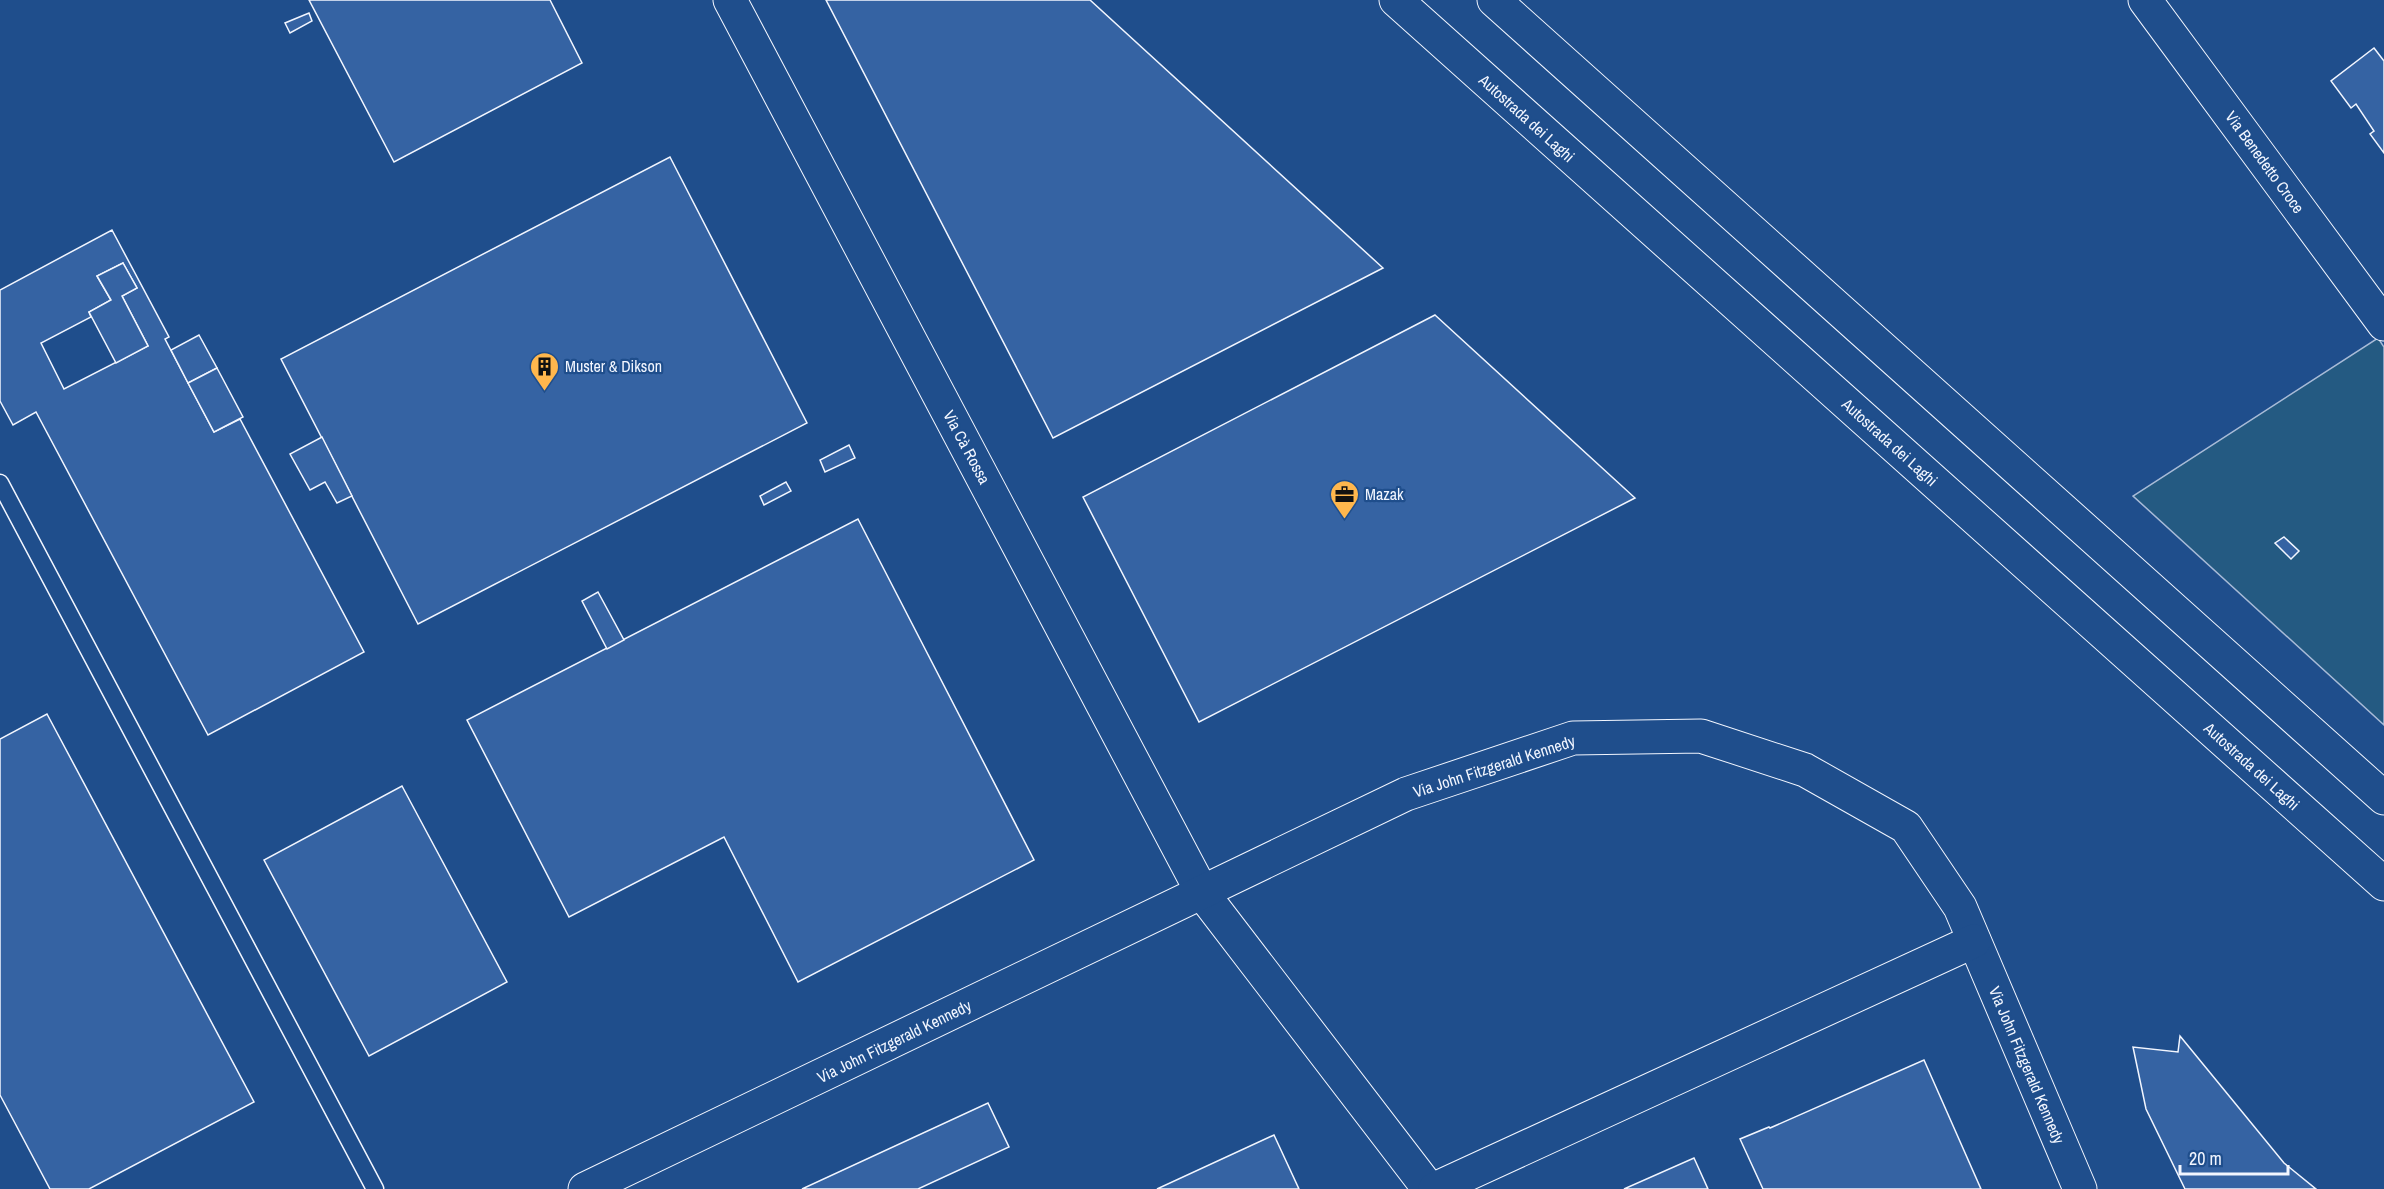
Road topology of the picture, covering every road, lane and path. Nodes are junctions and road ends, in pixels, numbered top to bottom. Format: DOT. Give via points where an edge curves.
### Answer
graph roads {
  1 [pos="730,0"];
  2 [pos="1396,0"];
  3 [pos="1494,0"];
  4 [pos="2145,0"];
  5 [pos="2384,324"];
  6 [pos="0,483"];
  7 [pos="2384,798"];
  8 [pos="2384,884"];
  9 [pos="1203,894"];
  10 [pos="1974,941"];
  11 [pos="375,1189"];
  12 [pos="585,1189"];
  13 [pos="1429,1189"];
  14 [pos="1435,1189"];
  15 [pos="2080,1189"];
  1 -- 9 [label="main road, Via Cà Rossa"];
  2 -- 8 [label="main road, Autostrada dei Laghi"];
  3 -- 7 [label="main road"];
  4 -- 5 [label="main road, Via Benedetto Croce"];
  6 -- 11 [label="lane"];
  9 -- 10 [label="main road, Via John Fitzgerald Kennedy" via="1406,794 1573,738 1701,736 1805,770 1906,826 1960,907"];
  9 -- 12 [label="main road, Via John Fitzgerald Kennedy"];
  9 -- 13 [label="main road"];
  10 -- 14 [label="main road"];
  10 -- 15 [label="main road, Via John Fitzgerald Kennedy"];
}
